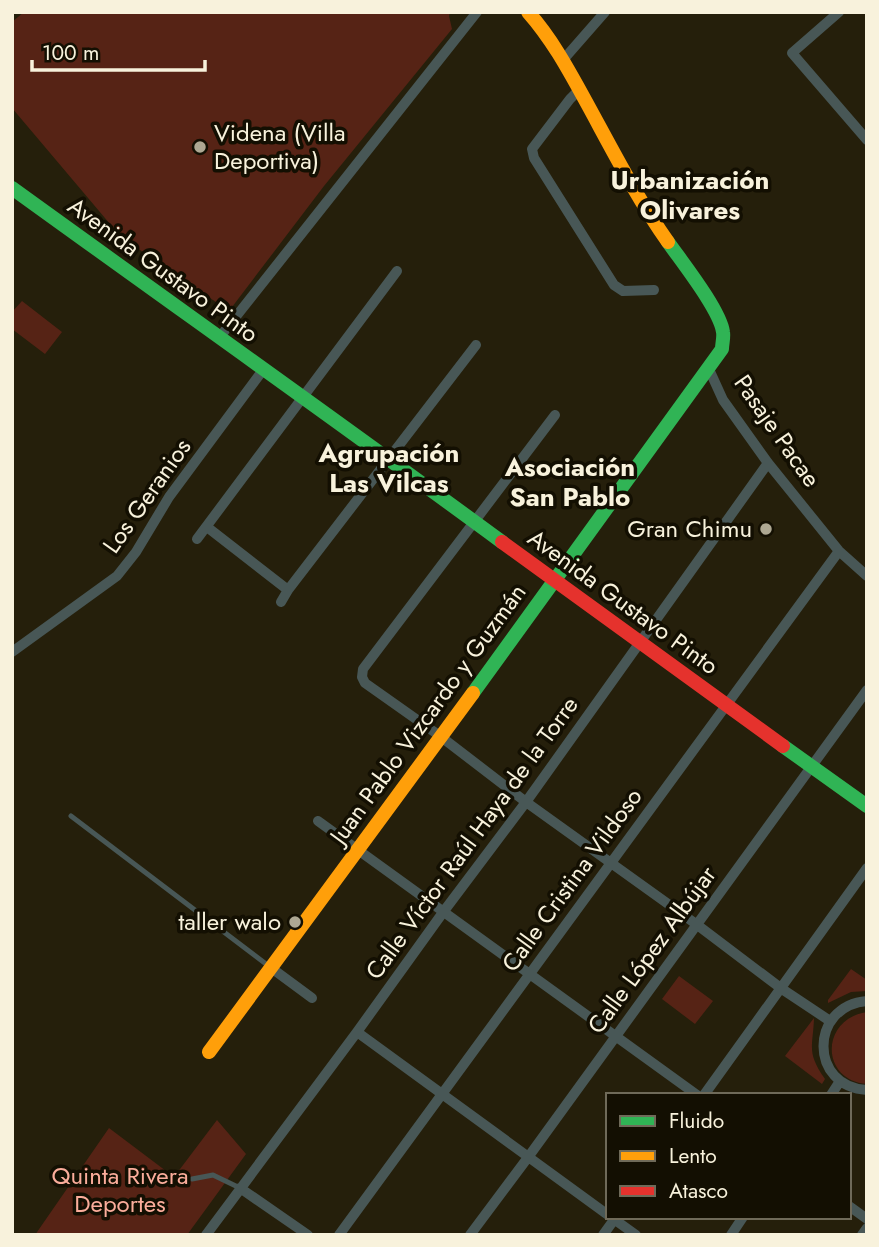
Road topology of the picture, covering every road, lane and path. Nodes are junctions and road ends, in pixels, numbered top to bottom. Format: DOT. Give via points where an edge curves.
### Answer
graph roads {
  1 [pos="477,12"];
  2 [pos="528,12"];
  3 [pos="605,12"];
  4 [pos="839,12"];
  5 [pos="563,60"];
  6 [pos="579,89"];
  7 [pos="867,140"];
  8 [pos="12,188"];
  9 [pos="397,271"];
  10 [pos="654,290"];
  11 [pos="219,338"];
  12 [pos="476,345"];
  13 [pos="708,367"];
  14 [pos="263,370"];
  15 [pos="302,398"];
  16 [pos="555,415"];
  17 [pos="388,458"];
  18 [pos="768,463"];
  19 [pos="474,520"];
  20 [pos="206,527"];
  21 [pos="197,539"];
  22 [pos="839,551"];
  23 [pos="866,574"];
  24 [pos="555,581"];
  25 [pos="288,590"];
  26 [pos="281,603"];
  27 [pos="640,642"];
  28 [pos="12,652"];
  29 [pos="867,690"];
  30 [pos="726,705"];
  31 [pos="440,736"];
  32 [pos="811,766"];
  33 [pos="526,802"];
  34 [pos="867,806"];
  35 [pos="71,816"];
  36 [pos="318,821"];
  37 [pos="357,848"];
  38 [pos="610,863"];
  39 [pos="867,868"];
  40 [pos="444,911"];
  41 [pos="696,924"];
  42 [pos="270,967"];
  43 [pos="531,974"];
  44 [pos="782,989"];
  45 [pos="312,998"];
  46 [pos="867,1001"];
  47 [pos="830,1021"];
  48 [pos="357,1032"];
  49 [pos="616,1036"];
  50 [pos="209,1052"];
  51 [pos="840,1081"];
  52 [pos="867,1090"];
  53 [pos="693,1093"];
  54 [pos="706,1093"];
  55 [pos="832,1093"];
  56 [pos="443,1094"];
  57 [pos="530,1156"];
  58 [pos="192,1179"];
  59 [pos="240,1188"];
  60 [pos="851,1207"];
  61 [pos="606,1213"];
  62 [pos="611,1219"];
  63 [pos="615,1219"];
  64 [pos="742,1219"];
  65 [pos="867,1219"];
  66 [pos="867,1228"];
  67 [pos="206,1235"];
  68 [pos="308,1235"];
  69 [pos="340,1235"];
  70 [pos="470,1235"];
  71 [pos="603,1235"];
  72 [pos="636,1235"];
  73 [pos="731,1235"];
  74 [pos="862,1235"];
  1 -- 11 [label="street"];
  2 -- 5 [label="street, Pasaje Pacae"];
  3 -- 5 [label="street"];
  4 -- 7 [label="street" via="792,53"];
  5 -- 6 [label="street, Pasaje Pacae"];
  6 -- 10 [label="street" via="532,149 534,159 614,285 623,291"];
  6 -- 13 [label="street, Pasaje Pacae" via="649,215 716,315 723,331 722,349"];
  8 -- 11 [label="street, Avenida Gustavo Pinto"];
  9 -- 15 [label="street"];
  11 -- 14 [label="street, Avenida Gustavo Pinto"];
  12 -- 17 [label="street"];
  13 -- 18 [label="street, Pasaje Pacae" via="723,400"];
  13 -- 24 [label="street, Juan Pablo Vizcardo y Guzmán"];
  14 -- 15 [label="street, Avenida Gustavo Pinto"];
  14 -- 28 [label="street, Los Geranios" via="117,576"];
  15 -- 17 [label="street, Avenida Gustavo Pinto"];
  15 -- 20 [label="street"];
  16 -- 19 [label="street"];
  17 -- 19 [label="street, Avenida Gustavo Pinto"];
  17 -- 25 [label="street"];
  18 -- 22 [label="street, Pasaje Pacae"];
  18 -- 27 [label="street, Calle Víctor Raúl Haya de la Torre"];
  19 -- 24 [label="street, Avenida Gustavo Pinto"];
  19 -- 31 [label="street" via="363,669 365,683"];
  20 -- 21 [label="street"];
  20 -- 25 [label="street"];
  22 -- 23 [label="street, Pasaje Pacae"];
  22 -- 30 [label="street, Calle Cristina Vildoso"];
  24 -- 27 [label="street, Avenida Gustavo Pinto"];
  24 -- 31 [label="street, Juan Pablo Vizcardo y Guzmán"];
  25 -- 26 [label="street"];
  27 -- 30 [label="street, Avenida Gustavo Pinto"];
  27 -- 33 [label="street, Calle Víctor Raúl Haya de la Torre"];
  29 -- 32 [label="street, Calle López Albújar"];
  30 -- 32 [label="street, Avenida Gustavo Pinto"];
  30 -- 38 [label="street, Calle Cristina Vildoso"];
  31 -- 33 [label="street"];
  31 -- 37 [label="street, Juan Pablo Vizcardo y Guzmán"];
  32 -- 34 [label="street, Avenida Gustavo Pinto"];
  32 -- 41 [label="street, Calle López Albújar"];
  33 -- 38 [label="street"];
  33 -- 40 [label="street, Calle Víctor Raúl Haya de la Torre"];
  35 -- 42 [label="lane"];
  36 -- 37 [label="street"];
  37 -- 40 [label="street"];
  37 -- 42 [label="street, Juan Pablo Vizcardo y Guzmán"];
  38 -- 41 [label="street"];
  38 -- 43 [label="street, Calle Cristina Vildoso"];
  39 -- 44 [label="street"];
  40 -- 43 [label="street"];
  40 -- 48 [label="street, Calle Víctor Raúl Haya de la Torre"];
  41 -- 44 [label="street"];
  41 -- 49 [label="street, Calle López Albújar"];
  42 -- 45 [label="street"];
  42 -- 50 [label="street, Juan Pablo Vizcardo y Guzmán"];
  43 -- 49 [label="street"];
  43 -- 56 [label="street, Calle Cristina Vildoso"];
  44 -- 47 [label="street"];
  44 -- 54 [label="street"];
  46 -- 47 [label="street" via="843,1008"];
  47 -- 51 [label="street" via="823,1038 824,1055"];
  48 -- 56 [label="street"];
  48 -- 59 [label="street, Calle Víctor Raúl Haya de la Torre"];
  49 -- 53 [label="street"];
  49 -- 57 [label="street, Calle López Albújar"];
  51 -- 52 [label="street"];
  51 -- 55 [label="street"];
  56 -- 57 [label="street"];
  56 -- 69 [label="street, Calle Cristina Vildoso"];
  57 -- 61 [label="street"];
  57 -- 70 [label="street, Calle López Albújar"];
  58 -- 59 [label="lane" via="213,1175"];
  59 -- 67 [label="street, Calle Víctor Raúl Haya de la Torre"];
  59 -- 68 [label="street"];
  60 -- 65 [label="street"];
  62 -- 71 [label="street"];
  63 -- 72 [label="street"];
  64 -- 73 [label="street"];
  66 -- 74 [label="street"];
}
